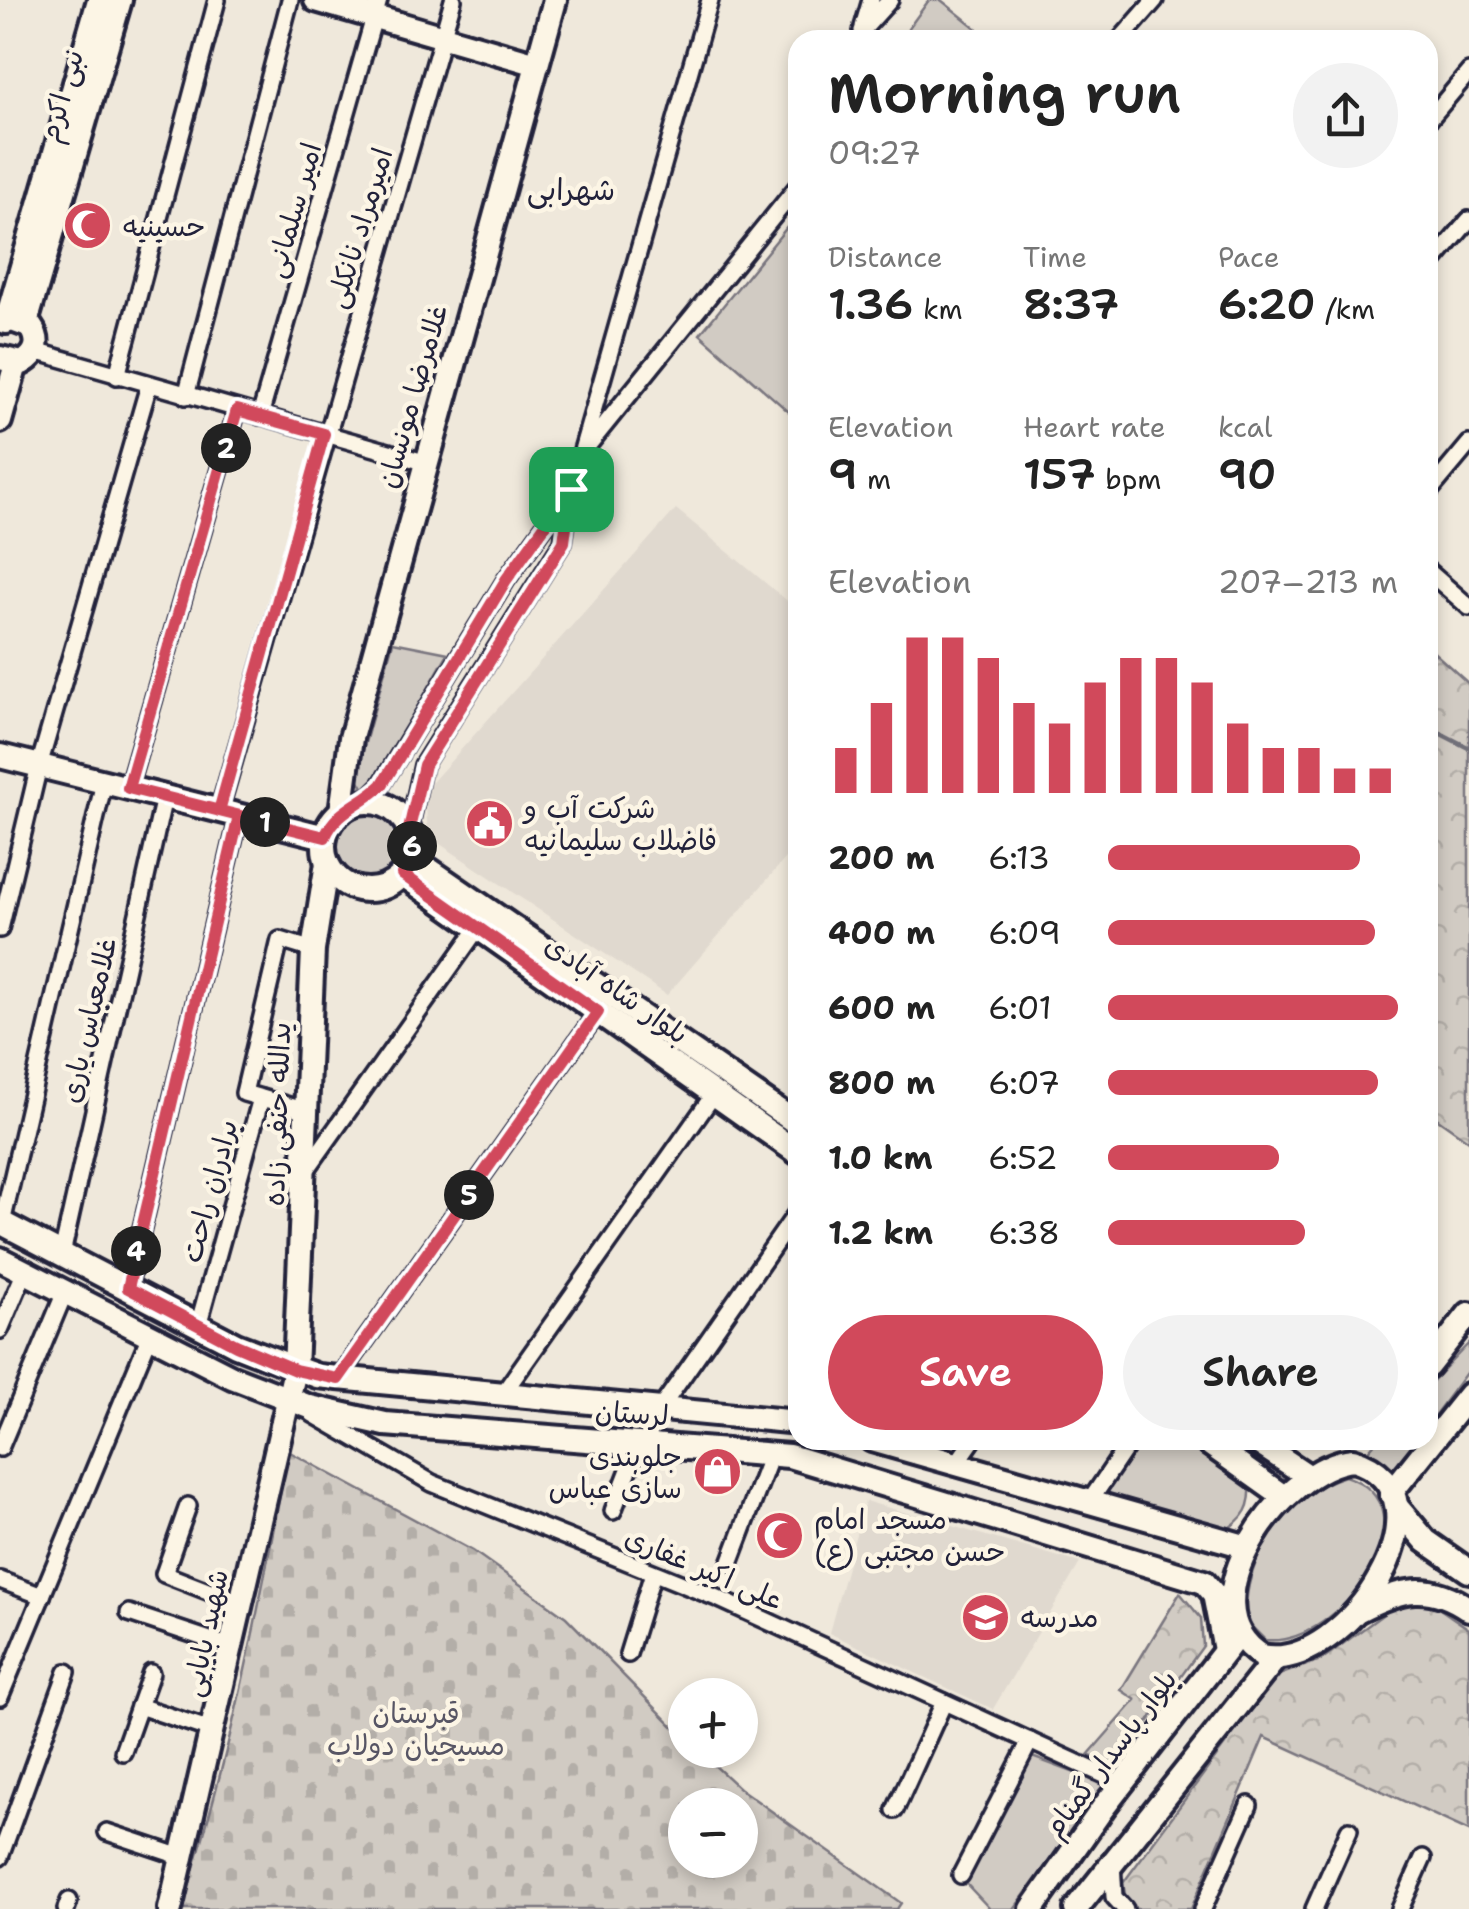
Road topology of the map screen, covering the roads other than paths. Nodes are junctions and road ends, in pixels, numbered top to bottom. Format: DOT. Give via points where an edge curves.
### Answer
graph roads {
  1 [pos="99,0"];
  2 [pos="120,0"];
  3 [pos="217,0"];
  4 [pos="290,0"];
  5 [pos="316,0"];
  6 [pos="453,0"];
  7 [pos="555,0"];
  8 [pos="710,0"];
  9 [pos="871,0"];
  10 [pos="890,0"];
  11 [pos="1155,0"];
  12 [pos="376,8"];
  13 [pos="863,30"];
  14 [pos="866,30"];
  15 [pos="1129,30"];
  16 [pos="442,36"];
  17 [pos="537,64"];
  18 [pos="1469,72"];
  19 [pos="1438,110"];
  20 [pos="788,198"];
  21 [pos="1469,220"];
  22 [pos="1438,256"];
  23 [pos="10,324"];
  24 [pos="10,358"];
  25 [pos="117,376"];
  26 [pos="149,385"];
  27 [pos="186,396"];
  28 [pos="237,410"];
  29 [pos="260,416"];
  30 [pos="0,421"];
  31 [pos="324,434"];
  32 [pos="1469,444"];
  33 [pos="580,455"];
  34 [pos="424,462"];
  35 [pos="1438,480"];
  36 [pos="571,489"];
  37 [pos="1438,580"];
  38 [pos="1469,607"];
  39 [pos="0,756"];
  40 [pos="39,766"];
  41 [pos="104,782"];
  42 [pos="128,788"];
  43 [pos="164,797"];
  44 [pos="364,802"];
  45 [pos="341,812"];
  46 [pos="229,813"];
  47 [pos="409,829"];
  48 [pos="325,837"];
  49 [pos="327,863"];
  50 [pos="407,865"];
  51 [pos="478,928"];
  52 [pos="0,929"];
  53 [pos="313,950"];
  54 [pos="598,1012"];
  55 [pos="714,1094"];
  56 [pos="261,1098"];
  57 [pos="308,1111"];
  58 [pos="788,1117"];
  59 [pos="788,1145"];
  60 [pos="305,1172"];
  61 [pos="1,1222"];
  62 [pos="788,1225"];
  63 [pos="62,1254"];
  64 [pos="0,1259"];
  65 [pos="25,1272"];
  66 [pos="128,1288"];
  67 [pos="65,1292"];
  68 [pos="1469,1314"];
  69 [pos="198,1326"];
  70 [pos="0,1330"];
  71 [pos="150,1335"];
  72 [pos="1438,1353"];
  73 [pos="295,1370"];
  74 [pos="338,1379"];
  75 [pos="502,1395"];
  76 [pos="1469,1395"];
  77 [pos="288,1400"];
  78 [pos="660,1409"];
  79 [pos="788,1421"];
  80 [pos="1438,1439"];
  81 [pos="639,1444"];
  82 [pos="0,1448"];
  83 [pos="909,1450"];
  84 [pos="966,1450"];
  85 [pos="1124,1450"];
  86 [pos="1218,1450"];
  87 [pos="1269,1450"];
  88 [pos="1362,1450"];
  89 [pos="1430,1450"];
  90 [pos="772,1455"];
  91 [pos="1354,1460"];
  92 [pos="956,1463"];
  93 [pos="1308,1476"];
  94 [pos="1284,1497"];
  95 [pos="1395,1500"];
  96 [pos="1090,1501"];
  97 [pos="188,1506"];
  98 [pos="612,1511"];
  99 [pos="1248,1547"];
  100 [pos="730,1562"];
  101 [pos="1469,1571"];
  102 [pos="653,1573"];
  103 [pos="0,1580"];
  104 [pos="42,1596"];
  105 [pos="241,1604"];
  106 [pos="1469,1610"];
  107 [pos="129,1614"];
  108 [pos="1352,1614"];
  109 [pos="1232,1642"];
  110 [pos="234,1648"];
  111 [pos="628,1654"];
  112 [pos="1274,1658"];
  113 [pos="67,1672"];
  114 [pos="151,1673"];
  115 [pos="0,1697"];
  116 [pos="944,1702"];
  117 [pos="139,1706"];
  118 [pos="214,1731"];
  119 [pos="1030,1741"];
  120 [pos="123,1752"];
  121 [pos="1104,1775"];
  122 [pos="1249,1805"];
  123 [pos="895,1810"];
  124 [pos="1350,1830"];
  125 [pos="106,1832"];
  126 [pos="0,1857"];
  127 [pos="185,1858"];
  128 [pos="1423,1858"];
  129 [pos="1112,1861"];
  130 [pos="961,1875"];
  131 [pos="170,1909"];
  132 [pos="1032,1909"];
  133 [pos="1076,1909"];
  134 [pos="1125,1909"];
  135 [pos="1203,1909"];
  136 [pos="1314,1909"];
  137 [pos="1400,1909"];
  1 -- 23 [label="street, نبی اکرم"];
  2 -- 23 [label="street, نبی اکرم"];
  3 -- 25 [label="street"];
  4 -- 27 [label="street"];
  5 -- 12 [label="street"];
  6 -- 16 [label="street, امیرمراد نانکلی"];
  7 -- 17 [label="street, غلامرضا مونسان"];
  8 -- 33 [label="street"];
  9 -- 13 [label="street"];
  10 -- 14 [label="street"];
  11 -- 15 [label="street"];
  12 -- 16 [label="street"];
  12 -- 29 [label="street, امیر سلمانی"];
  16 -- 17 [label="street"];
  16 -- 31 [label="street, امیرمراد نانکلی"];
  17 -- 34 [label="street, غلامرضا مونسان"];
  18 -- 19 [label="street"];
  20 -- 33 [label="street"];
  21 -- 22 [label="street"];
  23 -- 24 [label="street" via="36,338"];
  24 -- 25 [label="street"];
  24 -- 30 [label="street"];
  25 -- 26 [label="street"];
  26 -- 27 [label="street"];
  26 -- 40 [label="street"];
  27 -- 28 [label="street"];
  28 -- 29 [label="street"];
  28 -- 42 [label="street"];
  29 -- 31 [label="street"];
  31 -- 34 [label="street"];
  31 -- 46 [label="street, امیرمراد نانکلی"];
  32 -- 35 [label="street"];
  33 -- 36 [label="street"];
  34 -- 45 [label="street, غلامرضا مونسان" via="352,738"];
  36 -- 44 [label="street" via="506,580 382,785"];
  36 -- 47 [label="street" via="564,542 424,765"];
  37 -- 38 [label="street"];
  39 -- 40 [label="street"];
  40 -- 41 [label="street"];
  40 -- 52 [label="street"];
  41 -- 42 [label="street"];
  41 -- 61 [label="street"];
  42 -- 43 [label="street"];
  43 -- 46 [label="street"];
  43 -- 63 [label="street, غلامعباس یاری"];
  44 -- 45 [label="street"];
  44 -- 47 [label="street" via="391,808"];
  45 -- 48 [label="street"];
  46 -- 48 [label="street"];
  46 -- 66 [label="street, امیرمراد نانکلی"];
  47 -- 50 [label="street"];
  48 -- 49 [label="street"];
  49 -- 50 [label="street" via="358,889 385,887"];
  49 -- 53 [label="street, یدالله حنفی زاده"];
  50 -- 51 [label="street, بلوار شاه آبادی"];
  50 -- 58 [label="street, بلوار شاه آبادی"];
  51 -- 54 [label="street, بلوار شاه آبادی"];
  51 -- 60 [label="street"];
  53 -- 56 [label="street, برادران راحت" via="280,940 244,1093"];
  53 -- 57 [label="street, یدالله حنفی زاده"];
  54 -- 55 [label="street, بلوار شاه آبادی"];
  54 -- 74 [label="street"];
  55 -- 59 [label="street, بلوار شاه آبادی"];
  55 -- 75 [label="street"];
  56 -- 57 [label="street"];
  56 -- 69 [label="street, برادران راحت"];
  57 -- 60 [label="street, یدالله حنفی زاده"];
  60 -- 73 [label="street, یدالله حنفی زاده"];
  61 -- 63 [label="street, لرستان"];
  62 -- 78 [label="street"];
  63 -- 66 [label="street, لرستان"];
  64 -- 65 [label="street, لرستان"];
  65 -- 67 [label="street, لرستان"];
  65 -- 70 [label="street"];
  66 -- 69 [label="street, لرستان"];
  67 -- 71 [label="street, لرستان"];
  67 -- 82 [label="street"];
  68 -- 72 [label="street"];
  69 -- 73 [label="street, لرستان"];
  71 -- 77 [label="street, لرستان"];
  71 -- 104 [label="street"];
  73 -- 74 [label="street, لرستان"];
  73 -- 77 [label="street, شهید بابایی"];
  74 -- 75 [label="street, لرستان"];
  75 -- 78 [label="street, لرستان"];
  76 -- 80 [label="street"];
  77 -- 81 [label="street, لرستان" via="385,1424"];
  77 -- 102 [label="street, علی اکبر غفاری" via="432,1482"];
  77 -- 105 [label="street, شهید بابایی"];
  78 -- 79 [label="street, لرستان"];
  81 -- 90 [label="street, لرستان"];
  81 -- 98 [label="street"];
  83 -- 92 [label="street"];
  84 -- 92 [label="street"];
  85 -- 96 [label="street"];
  86 -- 94 [label="street"];
  87 -- 93 [label="street"];
  88 -- 91 [label="street"];
  89 -- 95 [label="street"];
  90 -- 100 [label="street"];
  90 -- 109 [label="street, لرستان" via="1204,1582"];
  91 -- 93 [label="street"];
  91 -- 95 [label="street" via="1374,1470"];
  92 -- 96 [label="street"];
  93 -- 94 [label="street"];
  94 -- 99 [label="street"];
  95 -- 101 [label="street" via="1426,1541"];
  95 -- 108 [label="street" via="1392,1552"];
  96 -- 99 [label="street"];
  97 -- 105 [label="street" via="164,1574"];
  99 -- 109 [label="street" via="1233,1593"];
  102 -- 111 [label="street"];
  102 -- 116 [label="street, علی اکبر غفاری"];
  103 -- 104 [label="street"];
  104 -- 115 [label="street"];
  105 -- 110 [label="street, شهید بابایی"];
  106 -- 108 [label="street" via="1437,1592 1411,1588"];
  107 -- 110 [label="street"];
  108 -- 112 [label="street" via="1322,1641"];
  109 -- 112 [label="street"];
  109 -- 132 [label="street, بلوار پاسدار گمنام"];
  110 -- 118 [label="street, شهید بابایی"];
  112 -- 129 [label="street"];
  113 -- 126 [label="street"];
  114 -- 117 [label="street"];
  116 -- 119 [label="street, علی اکبر غفاری"];
  116 -- 123 [label="street"];
  117 -- 118 [label="street"];
  117 -- 120 [label="street"];
  118 -- 127 [label="street, شهید بابایی"];
  119 -- 121 [label="street, علی اکبر غفاری"];
  119 -- 130 [label="street"];
  122 -- 135 [label="street"];
  124 -- 136 [label="street"];
  125 -- 127 [label="street"];
  127 -- 131 [label="street, شهید بابایی"];
  128 -- 137 [label="street"];
  129 -- 133 [label="street"];
  129 -- 134 [label="street" via="1114,1897"];
}
